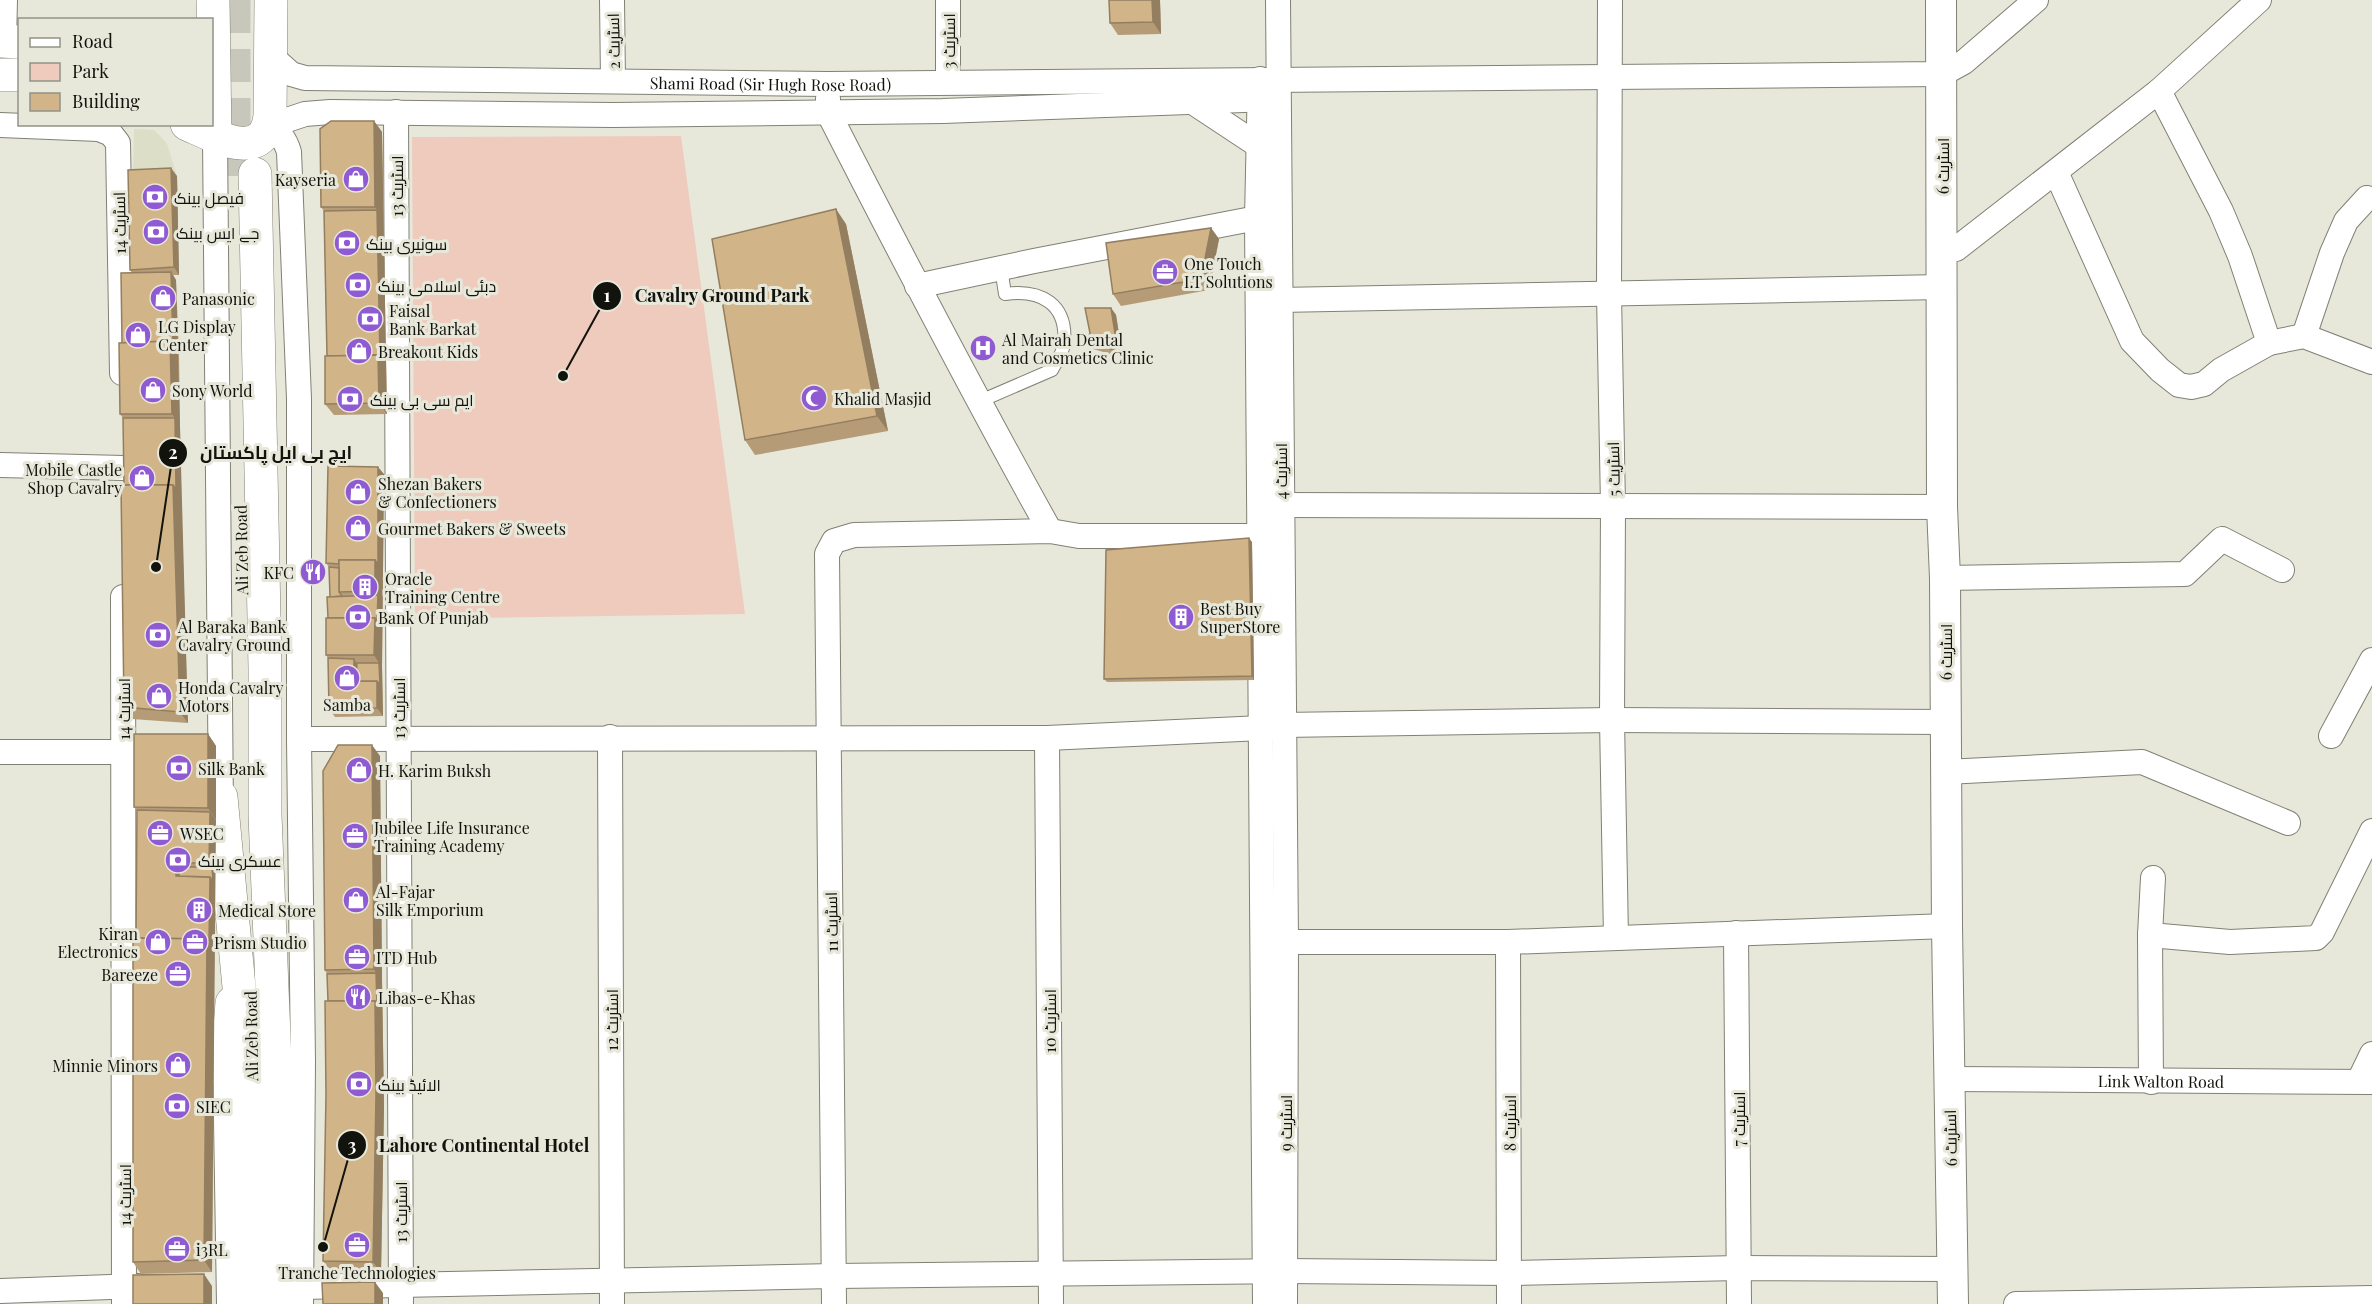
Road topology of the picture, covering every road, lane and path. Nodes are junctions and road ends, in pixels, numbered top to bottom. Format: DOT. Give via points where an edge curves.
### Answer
graph roads {
  1 [pos="5,0"];
  2 [pos="271,0"];
  3 [pos="612,0"];
  4 [pos="948,0"];
  5 [pos="1278,0"];
  6 [pos="1610,0"];
  7 [pos="1941,0"];
  8 [pos="2036,0"];
  9 [pos="2259,0"];
  10 [pos="8,42"];
  11 [pos="271,56"];
  12 [pos="1942,74"];
  13 [pos="0,75"];
  14 [pos="18,75"];
  15 [pos="1611,76"];
  16 [pos="613,81"];
  17 [pos="948,82"];
  18 [pos="828,84"];
  19 [pos="1269,89"];
  20 [pos="2159,91"];
  21 [pos="1194,103"];
  22 [pos="396,112"];
  23 [pos="828,112"];
  24 [pos="0,125"];
  25 [pos="18,125"];
  26 [pos="50,126"];
  27 [pos="269,126"];
  28 [pos="99,127"];
  29 [pos="201,130"];
  30 [pos="1259,146"];
  31 [pos="2056,172"];
  32 [pos="2367,198"];
  33 [pos="1257,218"];
  34 [pos="1942,251"];
  35 [pos="1001,268"];
  36 [pos="917,286"];
  37 [pos="1941,287"];
  38 [pos="1609,294"];
  39 [pos="1280,300"];
  40 [pos="2304,336"];
  41 [pos="2269,343"];
  42 [pos="2372,362"];
  43 [pos="123,399"];
  44 [pos="978,402"];
  45 [pos="0,465"];
  46 [pos="124,468"];
  47 [pos="1281,506"];
  48 [pos="1613,506"];
  49 [pos="1942,507"];
  50 [pos="1050,531"];
  51 [pos="1271,536"];
  52 [pos="2282,570"];
  53 [pos="123,574"];
  54 [pos="1945,578"];
  55 [pos="2372,660"];
  56 [pos="1612,720"];
  57 [pos="1945,722"];
  58 [pos="1272,727"];
  59 [pos="2331,736"];
  60 [pos="610,737"];
  61 [pos="829,738"];
  62 [pos="1047,738"];
  63 [pos="299,739"];
  64 [pos="398,740"];
  65 [pos="0,752"];
  66 [pos="122,752"];
  67 [pos="1946,772"];
  68 [pos="221,796"];
  69 [pos="248,816"];
  70 [pos="2288,823"];
  71 [pos="2372,831"];
  72 [pos="2153,878"];
  73 [pos="1947,926"];
  74 [pos="1736,933"];
  75 [pos="2150,935"];
  76 [pos="1616,938"];
  77 [pos="1286,942"];
  78 [pos="1508,942"];
  79 [pos="236,962"];
  80 [pos="2372,1054"];
  81 [pos="289,1062"];
  82 [pos="226,1074"];
  83 [pos="1950,1080"];
  84 [pos="2151,1082"];
  85 [pos="2365,1082"];
  86 [pos="253,1121"];
  87 [pos="1738,1268"];
  88 [pos="1952,1269"];
  89 [pos="1275,1271"];
  90 [pos="1509,1273"];
  91 [pos="1051,1274"];
  92 [pos="834,1276"];
  93 [pos="156,1284"];
  94 [pos="0,1291"];
  95 [pos="259,1291"];
  96 [pos="612,1293"];
  97 [pos="400,1295"];
  98 [pos="124,1296"];
  99 [pos="2372,1298"];
  100 [pos="834,1304"];
  101 [pos="1051,1304"];
  102 [pos="1265,1304"];
  103 [pos="1285,1304"];
  104 [pos="1509,1304"];
  105 [pos="1739,1304"];
  106 [pos="1953,1304"];
  107 [pos="2016,1304"];
  1 -- 10 [label="street"];
  2 -- 11 [label="main road"];
  3 -- 16 [label="street, اسٹریٹ 2"];
  4 -- 17 [label="street, اسٹریٹ 3"];
  5 -- 19 [label="street, اسٹریٹ 4"];
  6 -- 15 [label="street, اسٹریٹ 5"];
  7 -- 12 [label="street, اسٹریٹ 6"];
  8 -- 12 [label="street" via="1964,62"];
  9 -- 20 [label="street"];
  11 -- 16 [label="street, Shami Road (Sir Hugh Rose Road)" via="291,74 305,78"];
  11 -- 27 [label="main road"];
  12 -- 15 [label="street"];
  12 -- 34 [label="street, اسٹریٹ 6"];
  13 -- 14 [label="main road"];
  15 -- 19 [label="street"];
  15 -- 38 [label="street, اسٹریٹ 5"];
  16 -- 18 [label="street, Shami Road (Sir Hugh Rose Road)"];
  17 -- 18 [label="street, Shami Road (Sir Hugh Rose Road)"];
  17 -- 19 [label="street, Shami Road (Sir Hugh Rose Road)"];
  18 -- 23 [label="street"];
  19 -- 21 [label="street, Shami Road (Sir Hugh Rose Road)"];
  19 -- 30 [label="street"];
  19 -- 39 [label="street, اسٹریٹ 4"];
  20 -- 31 [label="street"];
  20 -- 41 [label="street" via="2221,211"];
  21 -- 23 [label="street, Shami Road (Sir Hugh Rose Road)"];
  21 -- 30 [label="street"];
  22 -- 23 [label="street, Shami Road (Sir Hugh Rose Road)"];
  22 -- 27 [label="street, Shami Road (Sir Hugh Rose Road)" via="316,112"];
  22 -- 64 [label="street, اسٹریٹ 13"];
  23 -- 36 [label="street"];
  24 -- 25 [label="street"];
  26 -- 28 [label="street"];
  27 -- 29 [label="main road" via="260,140 252,142 235,143"];
  27 -- 63 [label="street" via="286,141 289,152 298,399"];
  28 -- 43 [label="street, اسٹریٹ 14" via="118,143"];
  29 -- 68 [label="street"];
  30 -- 33 [label="street"];
  31 -- 34 [label="street" via="1956,249"];
  31 -- 41 [label="street" via="2132,341 2160,370 2179,385 2204,384"];
  32 -- 40 [label="street" via="2346,221"];
  33 -- 35 [label="street"];
  33 -- 51 [label="street"];
  34 -- 37 [label="street, اسٹریٹ 6"];
  35 -- 36 [label="street"];
  35 -- 44 [label="lane" via="1005,294 1022,291 1045,298 1057,309 1063,323 1064,346 1052,370"];
  36 -- 44 [label="street"];
  37 -- 38 [label="street"];
  37 -- 49 [label="street, اسٹریٹ 6"];
  38 -- 39 [label="street"];
  38 -- 48 [label="street, اسٹریٹ 5"];
  39 -- 47 [label="street, اسٹریٹ 4"];
  40 -- 41 [label="street"];
  40 -- 42 [label="street"];
  44 -- 50 [label="street"];
  45 -- 46 [label="street"];
  47 -- 48 [label="street"];
  47 -- 51 [label="street, اسٹریٹ 4"];
  48 -- 49 [label="street"];
  48 -- 56 [label="street, اسٹریٹ 5"];
  49 -- 54 [label="street, اسٹریٹ 6"];
  50 -- 51 [label="street" via="1079,536"];
  50 -- 61 [label="street, اسٹریٹ 11" via="854,535 834,541 827,554"];
  51 -- 58 [label="street"];
  52 -- 54 [label="street" via="2222,539 2185,574"];
  53 -- 66 [label="street, اسٹریٹ 14"];
  54 -- 57 [label="street, اسٹریٹ 6"];
  55 -- 59 [label="street"];
  56 -- 57 [label="street"];
  56 -- 58 [label="street"];
  56 -- 76 [label="street, اسٹریٹ 5"];
  57 -- 67 [label="street, اسٹریٹ 6"];
  58 -- 62 [label="street"];
  58 -- 77 [label="street"];
  58 -- 89 [label="street"];
  60 -- 61 [label="street"];
  60 -- 64 [label="street"];
  60 -- 96 [label="street, اسٹریٹ 12"];
  61 -- 62 [label="street"];
  61 -- 92 [label="street, اسٹریٹ 11"];
  62 -- 91 [label="street, اسٹریٹ 10"];
  63 -- 64 [label="street"];
  63 -- 81 [label="street"];
  64 -- 97 [label="street, اسٹریٹ 13"];
  65 -- 66 [label="street"];
  66 -- 98 [label="street, اسٹریٹ 14"];
  67 -- 70 [label="street" via="2142,762"];
  67 -- 73 [label="street, اسٹریٹ 6"];
  68 -- 79 [label="main road"];
  68 -- 82 [label="street"];
  69 -- 79 [label="main road"];
  69 -- 81 [label="main road, Ali Zeb Road" via="245,175 265,657 265,815"];
  69 -- 86 [label="main road, Ali Zeb Road"];
  71 -- 75 [label="street" via="2316,938 2230,942"];
  72 -- 75 [label="street"];
  73 -- 74 [label="street"];
  73 -- 83 [label="street, اسٹریٹ 6"];
  74 -- 76 [label="street"];
  74 -- 87 [label="street, اسٹریٹ 7"];
  75 -- 84 [label="street"];
  76 -- 78 [label="street"];
  77 -- 78 [label="street"];
  77 -- 89 [label="street, اسٹریٹ 9"];
  78 -- 90 [label="street, اسٹریٹ 8"];
  79 -- 82 [label="main road"];
  79 -- 86 [label="main road"];
  80 -- 85 [label="street"];
  81 -- 95 [label="main road, Ali Zeb Road"];
  82 -- 95 [label="street"];
  83 -- 84 [label="street, Link Walton Road"];
  83 -- 88 [label="street, اسٹریٹ 6"];
  84 -- 85 [label="street, Link Walton Road"];
  86 -- 95 [label="main road, Ali Zeb Road"];
  87 -- 88 [label="street"];
  87 -- 90 [label="street"];
  87 -- 105 [label="street, اسٹریٹ 7"];
  88 -- 106 [label="street, اسٹریٹ 6"];
  89 -- 90 [label="street"];
  89 -- 91 [label="street"];
  89 -- 102 [label="street"];
  89 -- 103 [label="street, اسٹریٹ 9"];
  90 -- 104 [label="street, اسٹریٹ 8"];
  91 -- 92 [label="street"];
  91 -- 101 [label="street, اسٹریٹ 10"];
  92 -- 96 [label="street"];
  92 -- 100 [label="street, اسٹریٹ 11"];
  93 -- 98 [label="street"];
  94 -- 98 [label="street"];
  95 -- 97 [label="street"];
  96 -- 97 [label="street"];
  99 -- 107 [label="street"];
}
